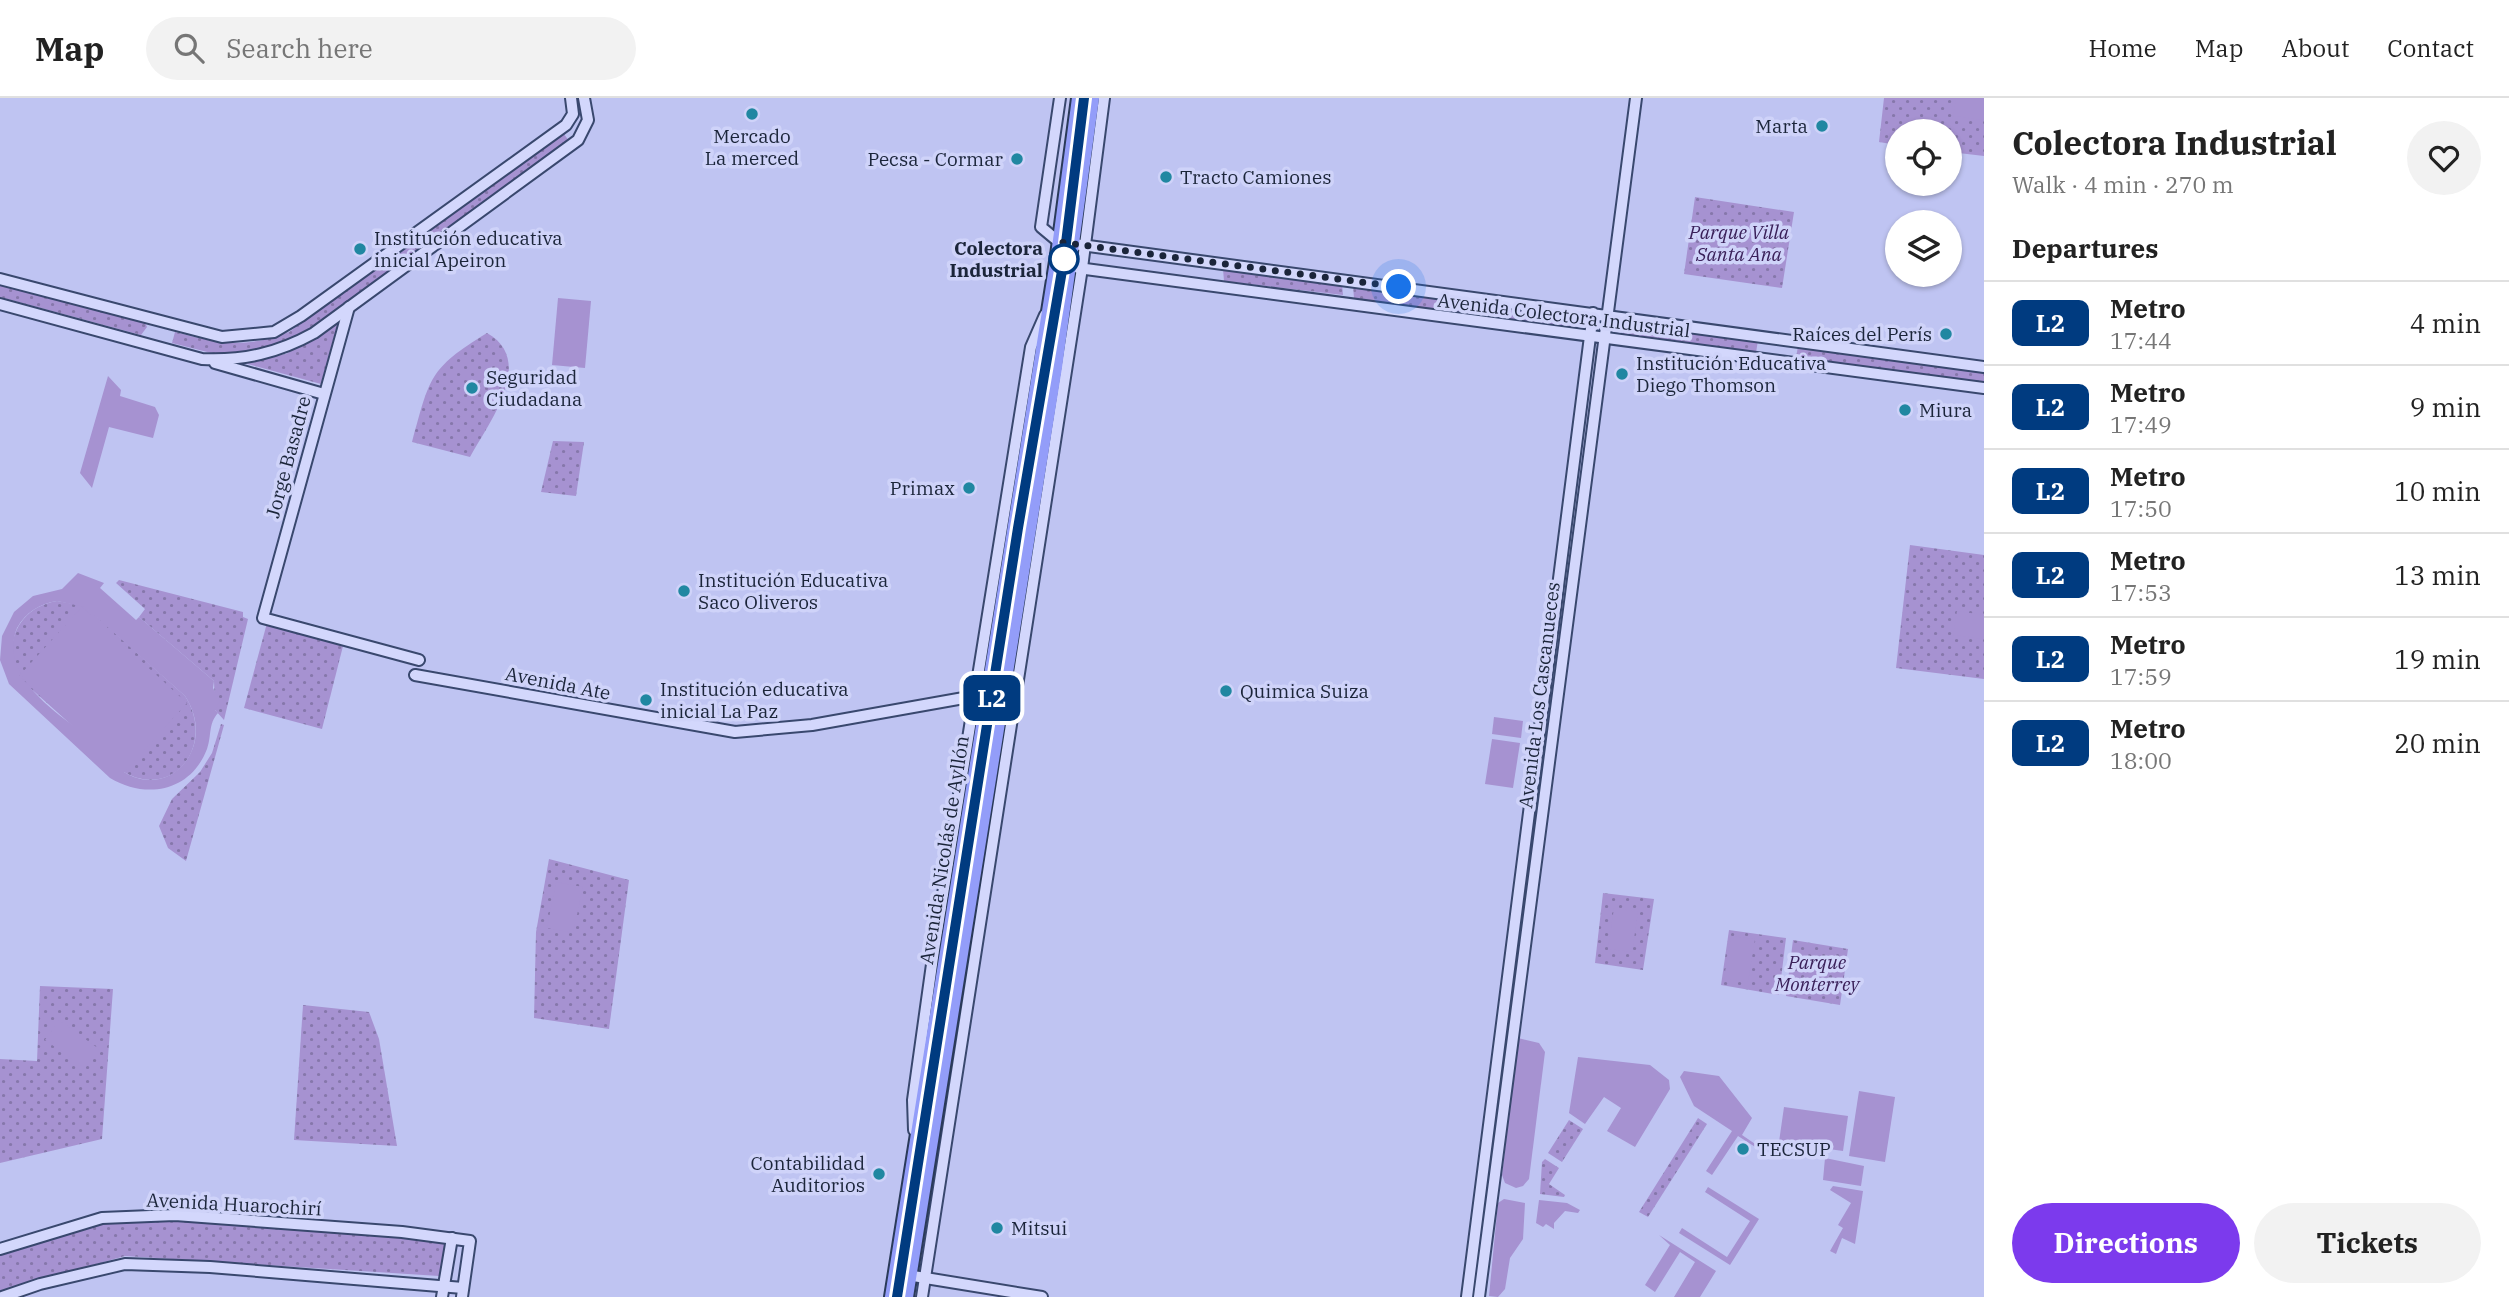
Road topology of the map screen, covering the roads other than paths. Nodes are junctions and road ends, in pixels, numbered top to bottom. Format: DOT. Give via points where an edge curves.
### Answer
graph roads {
  1 [pos="571,98"];
  2 [pos="584,98"];
  3 [pos="1060,98"];
  4 [pos="1078,98"];
  5 [pos="1093,98"];
  6 [pos="1104,98"];
  7 [pos="1636,98"];
  8 [pos="1073,135"];
  9 [pos="1087,139"];
  10 [pos="1059,242"];
  11 [pos="1080,245"];
  12 [pos="1222,263"];
  13 [pos="1056,265"];
  14 [pos="1077,268"];
  15 [pos="0,279"];
  16 [pos="1353,281"];
  17 [pos="1219,288"];
  18 [pos="0,304"];
  19 [pos="1348,304"];
  20 [pos="349,307"];
  21 [pos="1594,313"];
  22 [pos="1606,315"];
  23 [pos="1591,336"];
  24 [pos="1603,338"];
  25 [pos="202,359"];
  26 [pos="1984,367"];
  27 [pos="1984,388"];
  28 [pos="324,394"];
  29 [pos="419,660"];
  30 [pos="415,675"];
  31 [pos="1003,691"];
  32 [pos="981,694"];
  33 [pos="452,1238"];
  34 [pos="0,1249"];
  35 [pos="895,1273"];
  36 [pos="909,1276"];
  37 [pos="924,1278"];
  38 [pos="443,1292"];
  39 [pos="463,1293"];
  40 [pos="2,1297"];
  41 [pos="891,1297"];
  42 [pos="906,1297"];
  43 [pos="922,1297"];
  44 [pos="1042,1297"];
  45 [pos="1467,1297"];
  46 [pos="1479,1297"];
  1 -- 15 [label="street" via="571,118 301,317 274,332 239,337 203,334"];
  2 -- 20 [label="street" via="587,126 579,140"];
  3 -- 10 [label="street" via="1041,227"];
  4 -- 8 [label="main road, Avenida Nicolás de Ayllón"];
  5 -- 9 [label="main road, Avenida Nicolás de Ayllón"];
  6 -- 11 [label="street, Avenida Nicolás de Ayllón"];
  7 -- 22 [label="street, Avenida Los Cascanueces"];
  8 -- 9 [label="main road"];
  8 -- 10 [label="main road, Avenida Nicolás de Ayllón"];
  9 -- 11 [label="main road, Avenida Nicolás de Ayllón"];
  10 -- 11 [label="street, Avenida Colectora Industrial"];
  10 -- 13 [label="main road, Avenida Nicolás de Ayllón"];
  11 -- 12 [label="street, Avenida Colectora Industrial"];
  11 -- 14 [label="main road, Avenida Nicolás de Ayllón"];
  12 -- 16 [label="street, Avenida Colectora Industrial"];
  12 -- 17 [label="street"];
  13 -- 14 [label="street, Avenida Colectora Industrial"];
  13 -- 32 [label="main road, Avenida Nicolás de Ayllón"];
  14 -- 17 [label="street, Avenida Colectora Industrial"];
  14 -- 31 [label="main road, Avenida Nicolás de Ayllón"];
  14 -- 37 [label="street, Avenida Nicolás de Ayllón"];
  16 -- 19 [label="street"];
  16 -- 21 [label="street, Avenida Colectora Industrial"];
  17 -- 19 [label="street, Avenida Colectora Industrial"];
  18 -- 25 [label="street"];
  19 -- 23 [label="street, Avenida Colectora Industrial"];
  20 -- 25 [label="street" via="283,350"];
  20 -- 28 [label="street, Jorge Basadre"];
  21 -- 22 [label="street, Avenida Colectora Industrial"];
  21 -- 23 [label="street, Avenida Los Cascanueces"];
  22 -- 24 [label="street, Avenida Los Cascanueces"];
  22 -- 26 [label="street, Avenida Colectora Industrial"];
  23 -- 24 [label="street, Avenida Colectora Industrial"];
  23 -- 45 [label="street, Avenida Los Cascanueces"];
  24 -- 27 [label="street, Avenida Colectora Industrial"];
  24 -- 46 [label="street, Avenida Los Cascanueces"];
  25 -- 28 [label="street"];
  28 -- 29 [label="street, Jorge Basadre" via="262,618"];
  30 -- 32 [label="street, Avenida Ate" via="735,732 812,724"];
  31 -- 32 [label="street, Avenida Ate"];
  31 -- 36 [label="main road, Avenida Nicolás de Ayllón"];
  32 -- 35 [label="main road, Avenida Nicolás de Ayllón" via="916,1157"];
  33 -- 34 [label="street, Avenida Huarochirí" via="175,1215 102,1218"];
  33 -- 38 [label="street"];
  33 -- 39 [label="street, Avenida Huarochirí" via="470,1241"];
  35 -- 36 [label="street"];
  35 -- 41 [label="main road, Avenida Nicolás de Ayllón"];
  36 -- 37 [label="street"];
  36 -- 42 [label="main road, Avenida Nicolás de Ayllón"];
  37 -- 43 [label="street, Avenida Nicolás de Ayllón"];
  37 -- 44 [label="street"];
  38 -- 39 [label="street"];
  38 -- 40 [label="street" via="210,1267 125,1264 40,1283"];
}
